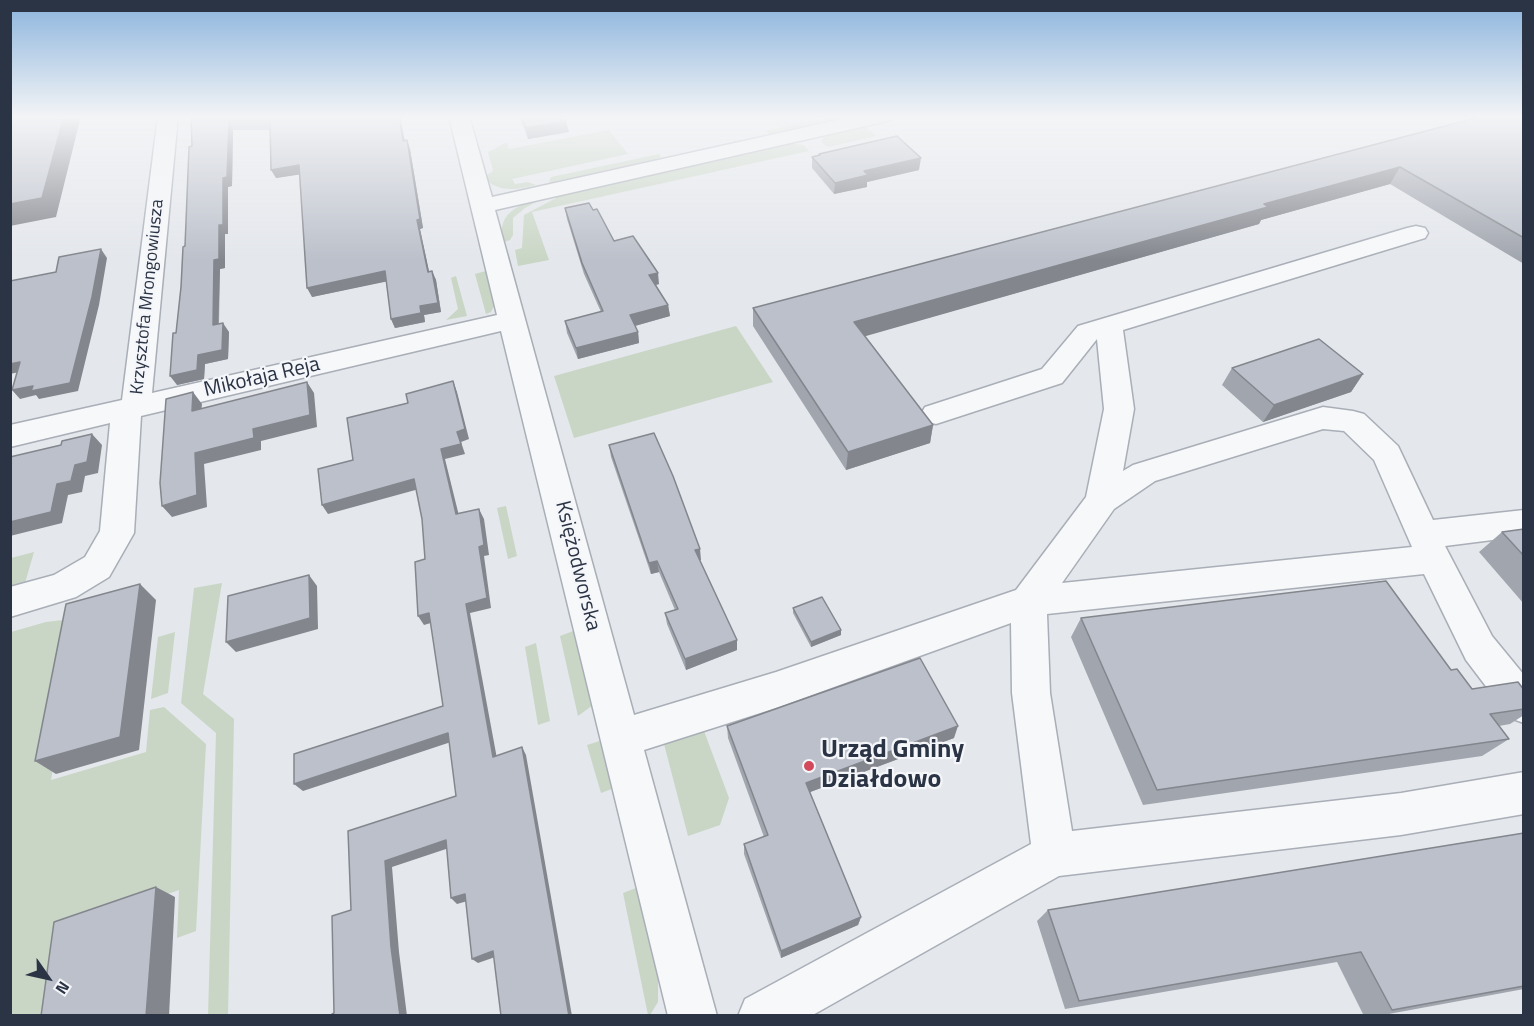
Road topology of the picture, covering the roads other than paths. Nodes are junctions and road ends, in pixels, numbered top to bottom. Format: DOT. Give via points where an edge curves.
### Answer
graph roads {
  1 [pos="162,164"];
  2 [pos="472,164"];
  3 [pos="667,164"];
  4 [pos="484,206"];
  5 [pos="1416,233"];
  6 [pos="513,320"];
  7 [pos="1109,326"];
  8 [pos="132,408"];
  9 [pos="936,414"];
  10 [pos="10,436"];
  11 [pos="1102,500"];
  12 [pos="1524,523"];
  13 [pos="1428,547"];
  14 [pos="1029,601"];
  15 [pos="10,602"];
  16 [pos="1524,705"];
  17 [pos="621,738"];
  18 [pos="1524,793"];
  19 [pos="1054,855"];
  20 [pos="693,1016"];
  21 [pos="762,1016"];
  1 -- 8 [label="street, Krzysztofa Mrongowiusza"];
  2 -- 4 [label="street, Księżodworska"];
  3 -- 4 [label="street"];
  4 -- 6 [label="street, Księżodworska"];
  5 -- 7 [label="street"];
  6 -- 8 [label="street, Mikołaja Reja"];
  6 -- 17 [label="street, Księżodworska"];
  7 -- 9 [label="street" via="1088,332 1053,376"];
  7 -- 11 [label="street" via="1119,409"];
  8 -- 10 [label="street, Mikołaja Reja"];
  8 -- 15 [label="street, Krzysztofa Mrongowiusza" via="121,460 117,533 97,567 64,587"];
  11 -- 13 [label="street" via="1144,473 1323,418 1353,422 1387,454"];
  11 -- 14 [label="street"];
  12 -- 13 [label="street"];
  13 -- 14 [label="street"];
  13 -- 16 [label="street" via="1479,648"];
  14 -- 17 [label="street" via="776,690"];
  14 -- 19 [label="street" via="1031,693"];
  17 -- 20 [label="street, Księżodworska"];
  18 -- 19 [label="street" via="1401,814"];
  19 -- 21 [label="street"];
}
